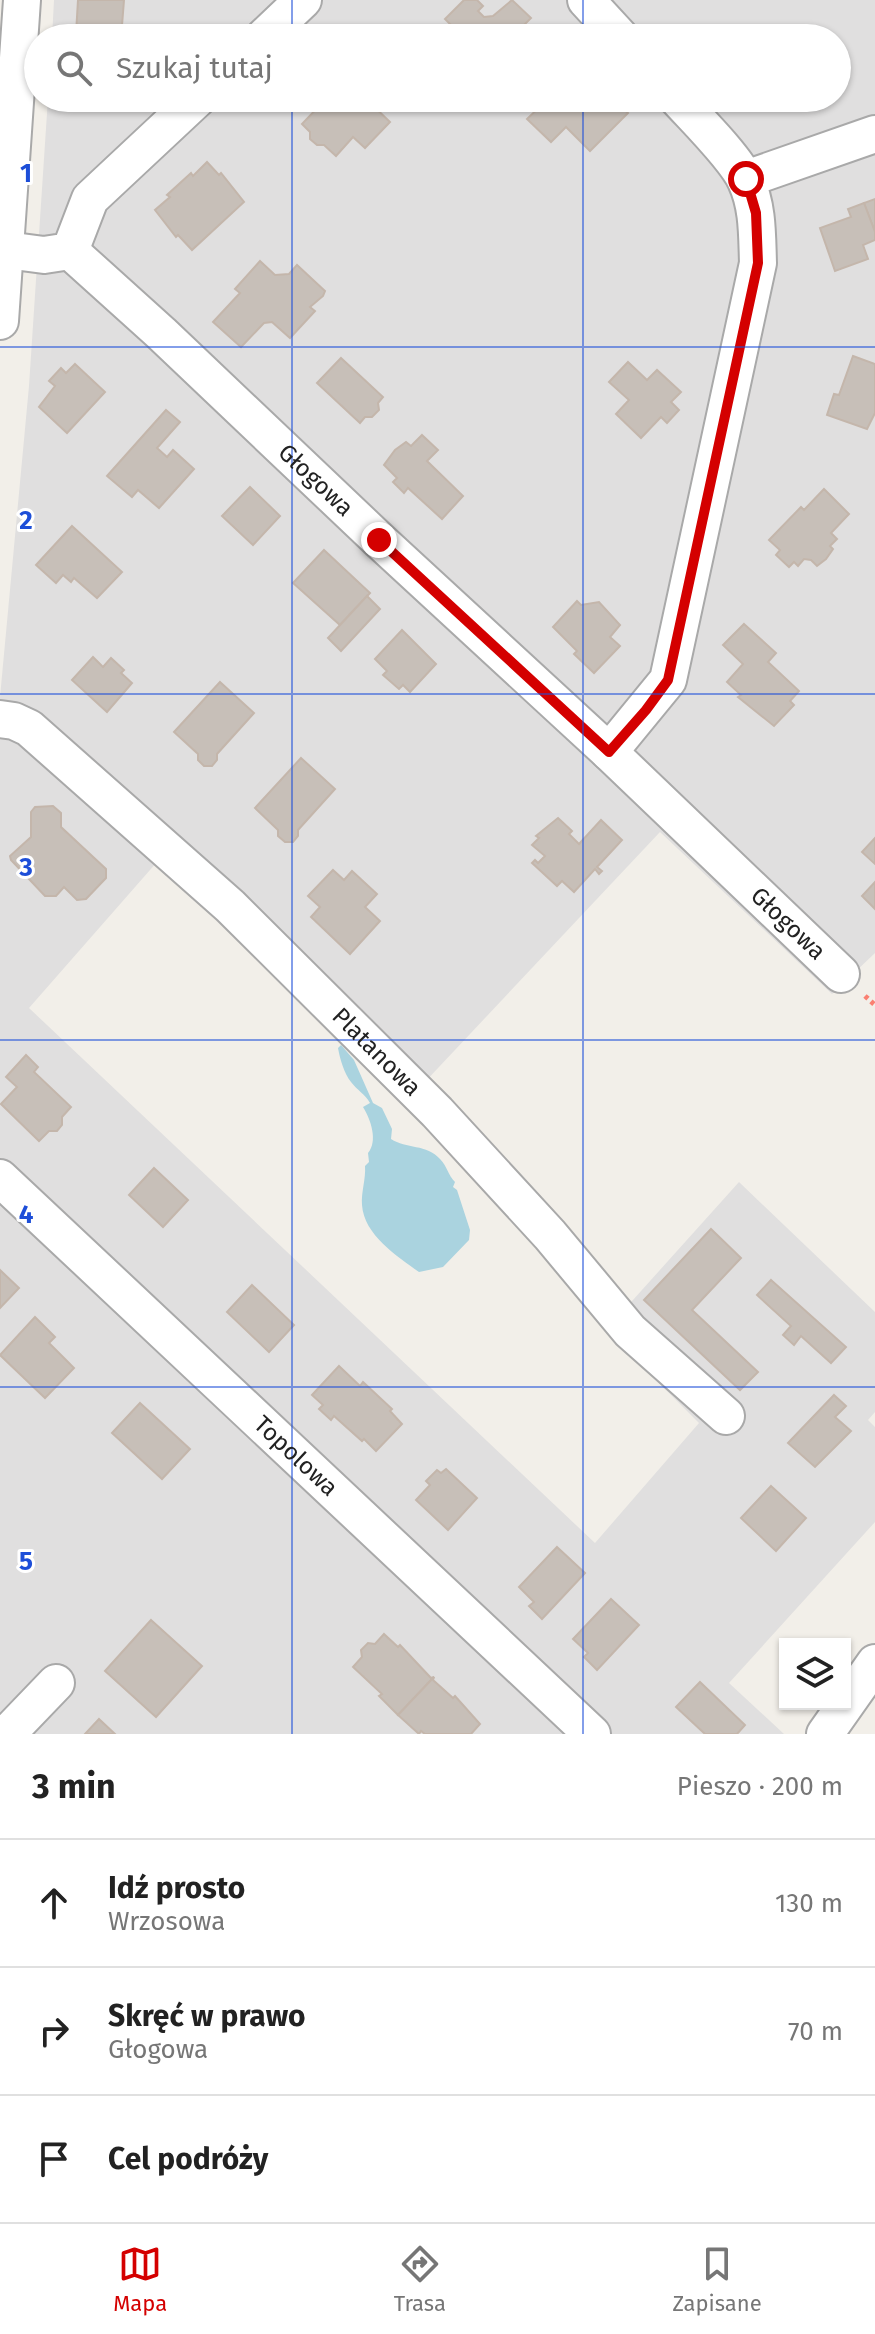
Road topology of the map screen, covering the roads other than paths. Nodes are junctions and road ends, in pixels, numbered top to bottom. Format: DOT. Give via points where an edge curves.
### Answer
graph roads {
  1 [pos="22,0"];
  2 [pos="303,0"];
  3 [pos="586,0"];
  4 [pos="278,24"];
  5 [pos="608,24"];
  6 [pos="183,112"];
  7 [pos="690,112"];
  8 [pos="875,134"];
  9 [pos="746,179"];
  10 [pos="6,250"];
  11 [pos="70,251"];
  12 [pos="0,321"];
  13 [pos="0,719"];
  14 [pos="609,752"];
  15 [pos="841,974"];
  16 [pos="0,1178"];
  17 [pos="726,1416"];
  18 [pos="875,1663"];
  19 [pos="56,1683"];
  20 [pos="7,1734"];
  21 [pos="592,1734"];
  22 [pos="825,1734"];
  1 -- 10 [label="street"];
  2 -- 4 [label="street"];
  3 -- 5 [label="street"];
  6 -- 11 [label="street" via="90,199"];
  7 -- 9 [label="street"];
  8 -- 9 [label="street"];
  9 -- 14 [label="street" via="756,213 758,263 668,680"];
  10 -- 11 [label="street" via="44,255"];
  10 -- 12 [label="street"];
  11 -- 14 [label="street, Głogowa"];
  13 -- 17 [label="street, Platanowa" via="29,728 230,906 437,1112 630,1331"];
  14 -- 15 [label="street, Głogowa"];
  16 -- 21 [label="street, Topolowa"];
  18 -- 22 [label="street"];
  19 -- 20 [label="street"];
}
